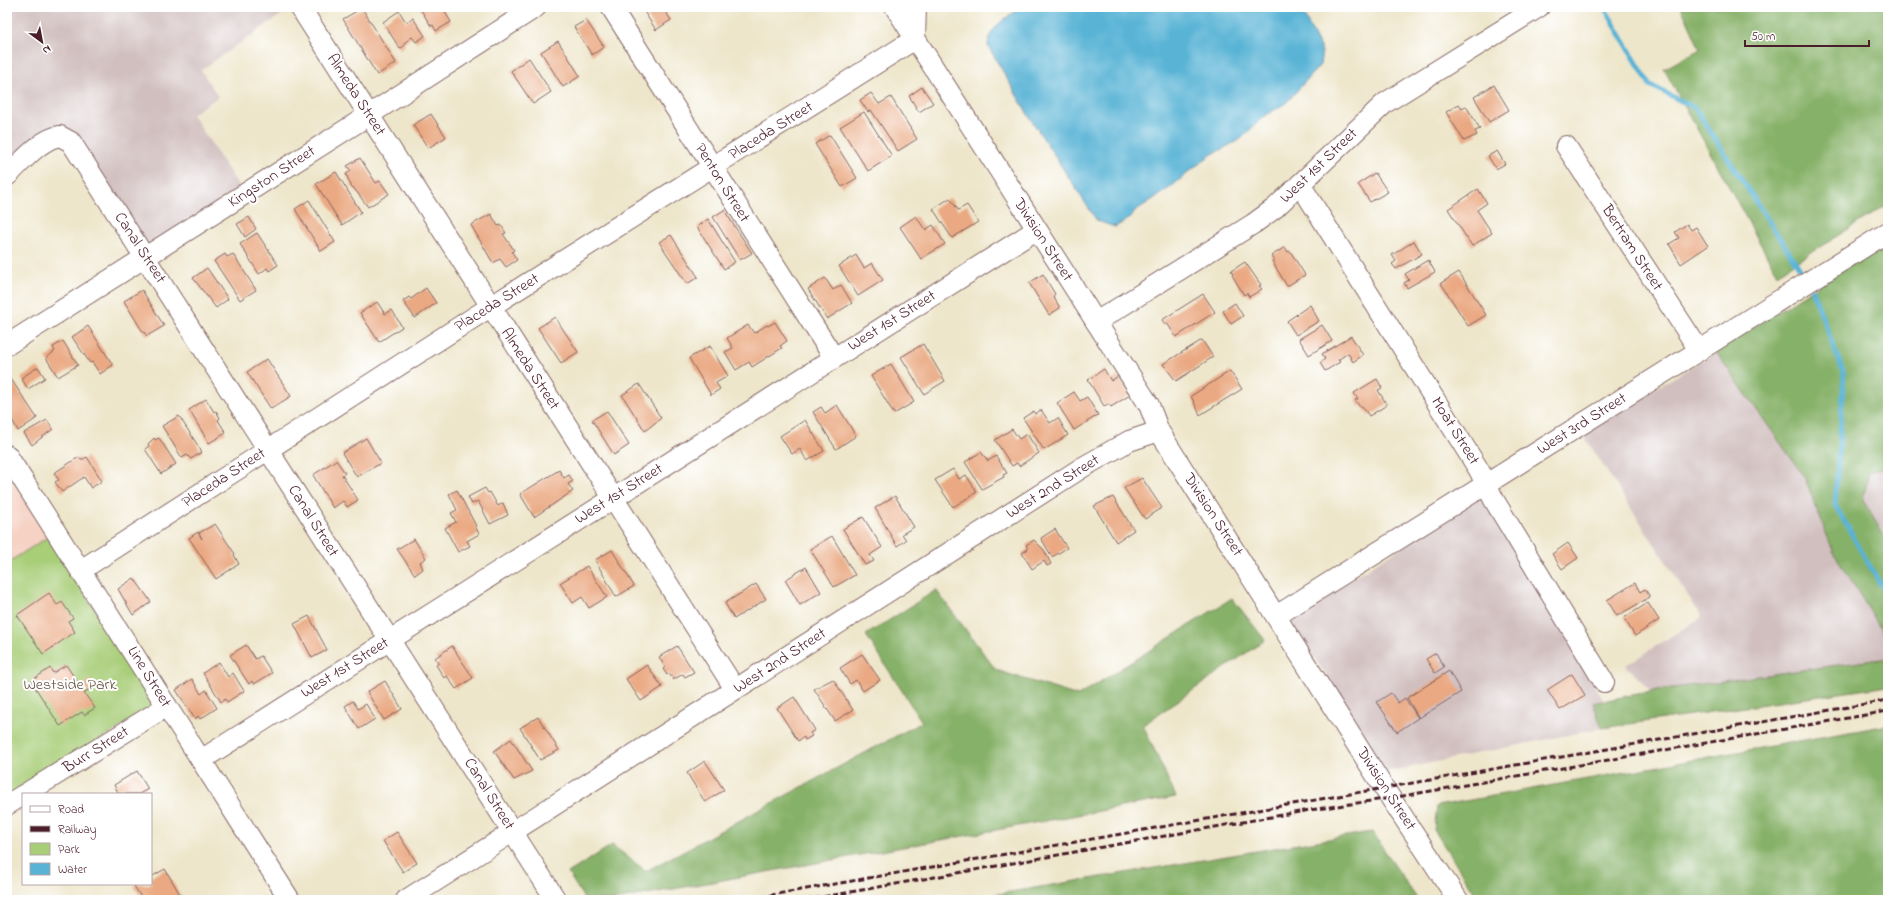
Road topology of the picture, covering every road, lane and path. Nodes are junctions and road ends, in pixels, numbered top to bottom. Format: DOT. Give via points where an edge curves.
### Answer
graph roads {
  1 [pos="300,7"];
  2 [pos="536,7"];
  3 [pos="611,7"];
  4 [pos="895,7"];
  5 [pos="916,7"];
  6 [pos="1539,7"];
  7 [pos="915,39"];
  8 [pos="369,115"];
  9 [pos="1566,146"];
  10 [pos="712,168"];
  11 [pos="7,176"];
  12 [pos="1300,184"];
  13 [pos="1036,230"];
  14 [pos="1888,232"];
  15 [pos="146,258"];
  16 [pos="490,307"];
  17 [pos="1096,322"];
  18 [pos="7,345"];
  19 [pos="1699,350"];
  20 [pos="834,358"];
  21 [pos="1159,431"];
  22 [pos="268,449"];
  23 [pos="7,455"];
  24 [pos="1486,484"];
  25 [pos="612,498"];
  26 [pos="81,570"];
  27 [pos="1276,616"];
  28 [pos="389,640"];
  29 [pos="1604,682"];
  30 [pos="735,689"];
  31 [pos="167,706"];
  32 [pos="201,760"];
  33 [pos="26,793"];
  34 [pos="22,795"];
  35 [pos="7,804"];
  36 [pos="512,831"];
  37 [pos="290,900"];
  38 [pos="406,900"];
  39 [pos="556,900"];
  40 [pos="1458,900"];
  1 -- 8 [label="street, Almeda Street"];
  2 -- 8 [label="street, Kingston Street"];
  3 -- 10 [label="street, Penton Street"];
  4 -- 7 [label="street, Division Street"];
  5 -- 7 [label="street"];
  6 -- 12 [label="street, West 1st Street" via="1385,103"];
  7 -- 10 [label="street, Placeda Street"];
  7 -- 13 [label="street, Division Street"];
  8 -- 15 [label="street, Kingston Street"];
  8 -- 16 [label="street, Almeda Street"];
  9 -- 19 [label="street, Bertram Street"];
  10 -- 16 [label="street, Placeda Street"];
  10 -- 20 [label="street, Penton Street"];
  11 -- 15 [label="street, Canal Street" via="54,137 60,136 71,142"];
  12 -- 17 [label="street, West 1st Street" via="1275,208 1253,224"];
  12 -- 24 [label="street, Moat Street"];
  13 -- 17 [label="street, Division Street"];
  13 -- 20 [label="street, West 1st Street"];
  14 -- 19 [label="street, West 3rd Street"];
  15 -- 18 [label="street, Kingston Street"];
  15 -- 22 [label="street, Canal Street"];
  16 -- 22 [label="street, Placeda Street"];
  16 -- 25 [label="street, Almeda Street"];
  17 -- 21 [label="street, Division Street" via="1149,406"];
  19 -- 24 [label="street, West 3rd Street"];
  20 -- 25 [label="street, West 1st Street"];
  21 -- 27 [label="street, Division Street"];
  21 -- 30 [label="street, West 2nd Street" via="1129,441 1083,467"];
  22 -- 26 [label="street, Placeda Street"];
  22 -- 28 [label="street, Canal Street"];
  23 -- 26 [label="street, Line Street"];
  24 -- 27 [label="street, West 3rd Street"];
  24 -- 29 [label="street, Moat Street"];
  25 -- 28 [label="street, West 1st Street"];
  25 -- 30 [label="street, Almeda Street"];
  26 -- 31 [label="street, Line Street"];
  27 -- 40 [label="street, Division Street"];
  28 -- 32 [label="street, West 1st Street"];
  28 -- 36 [label="street, Canal Street"];
  30 -- 36 [label="street, West 2nd Street"];
  31 -- 32 [label="street, Line Street"];
  31 -- 33 [label="street, Burr Street"];
  32 -- 37 [label="street, Line Street"];
  34 -- 35 [label="street, Burr Street"];
  36 -- 38 [label="street, West 2nd Street"];
  36 -- 39 [label="street, Canal Street"];
}
